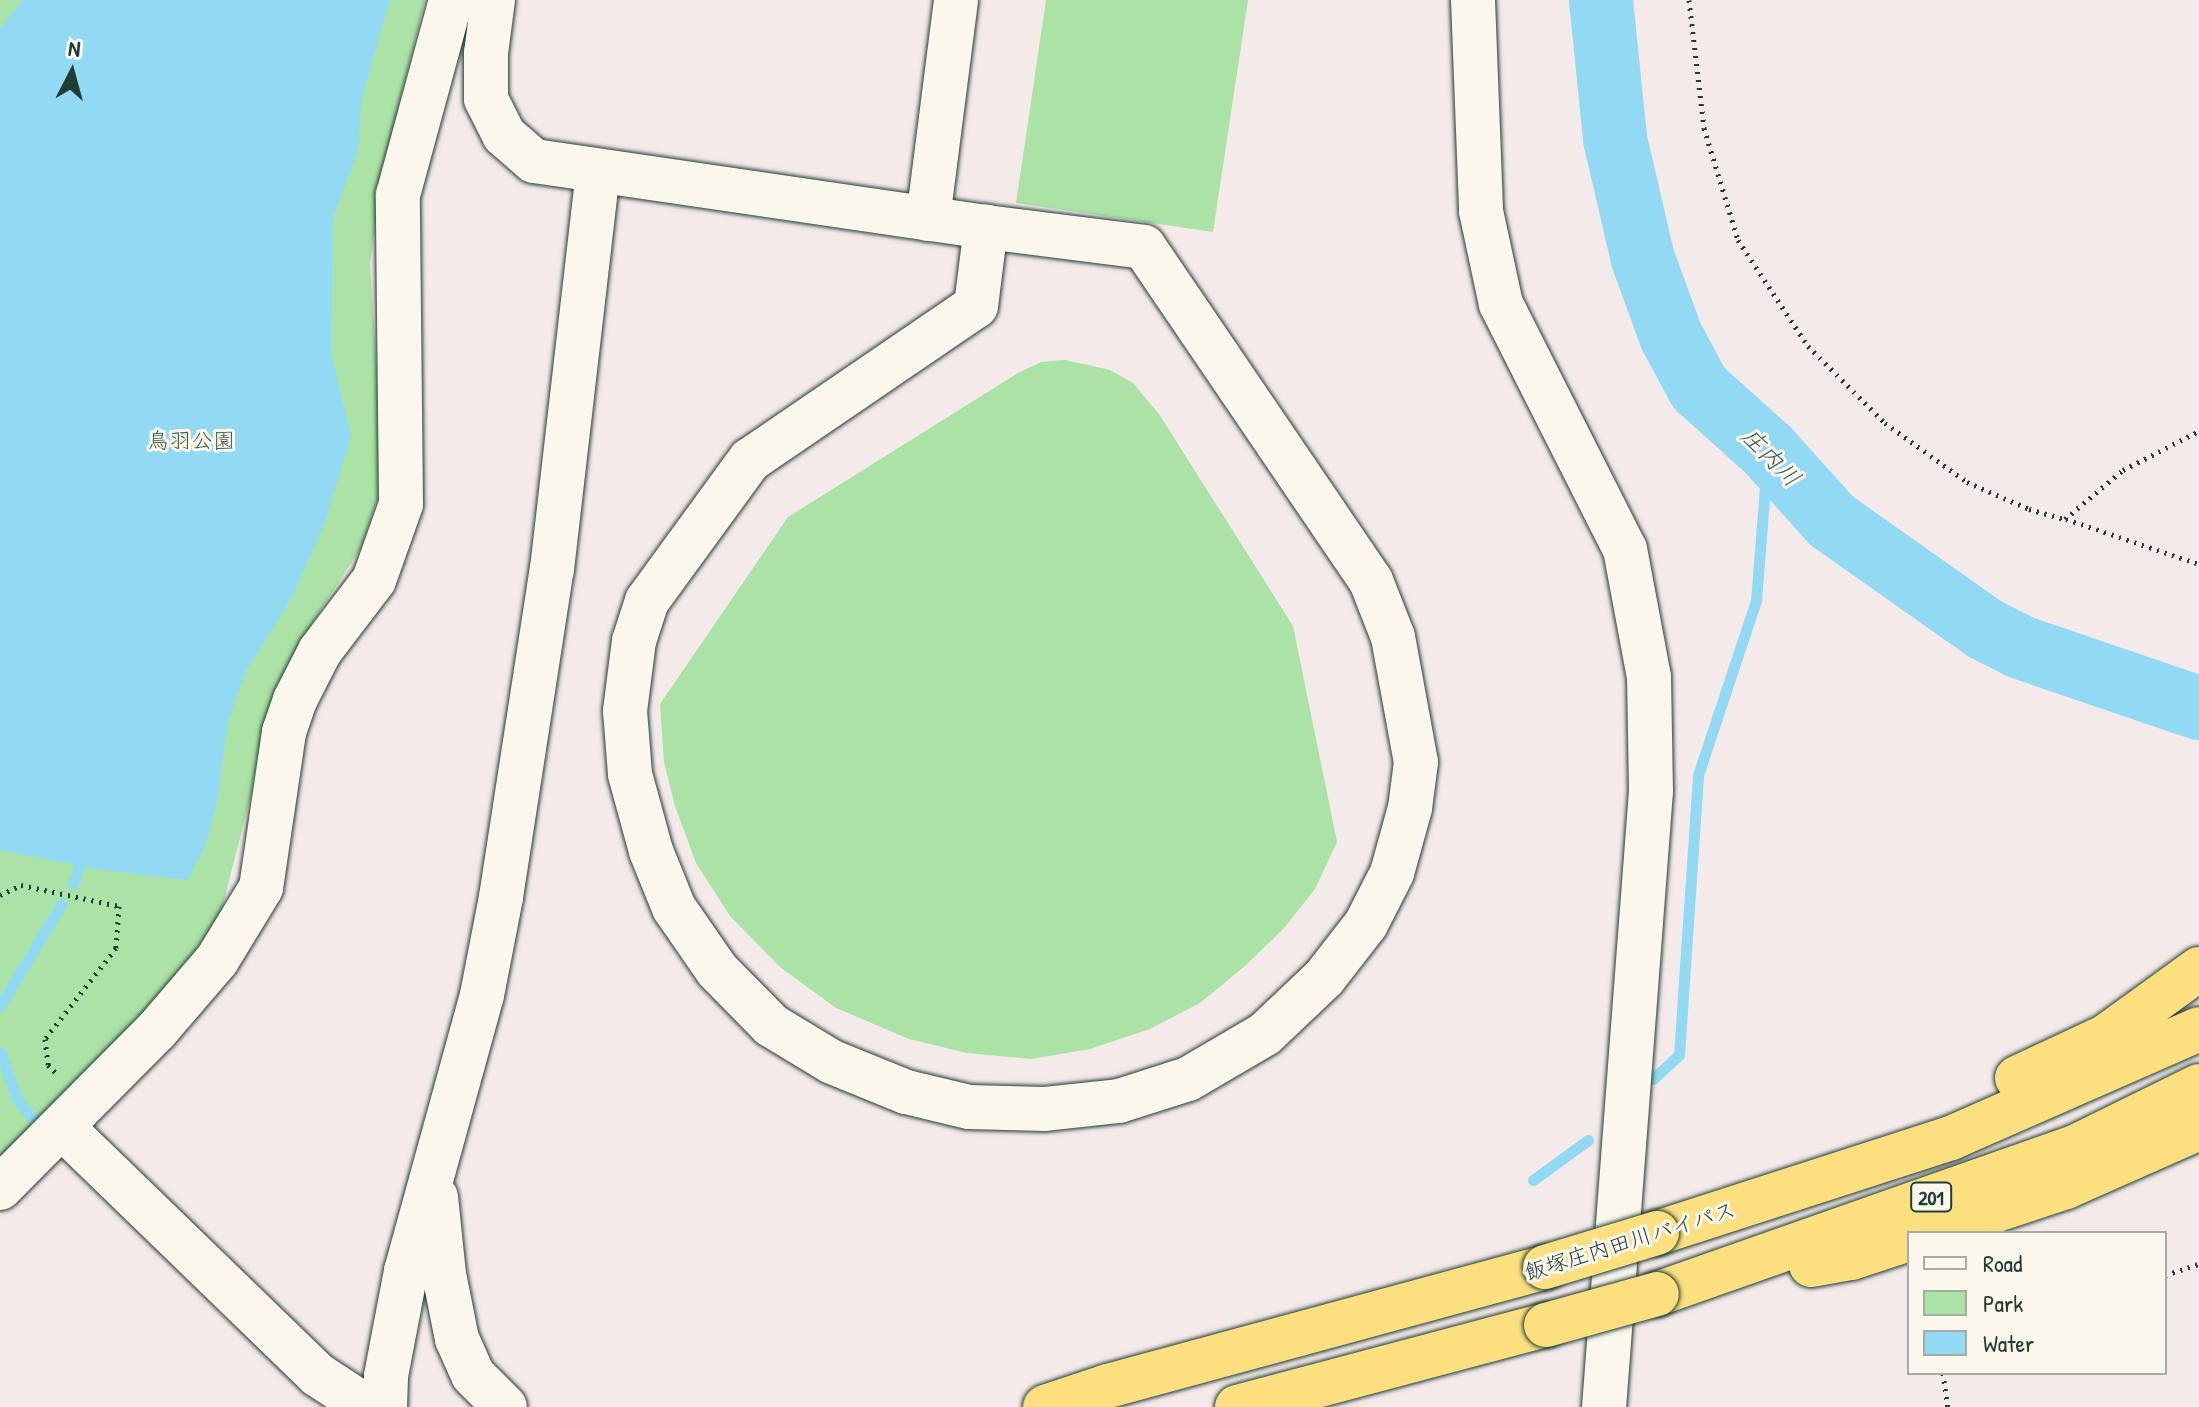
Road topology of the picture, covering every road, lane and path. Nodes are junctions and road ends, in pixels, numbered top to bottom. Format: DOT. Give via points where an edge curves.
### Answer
graph roads {
  1 [pos="451,0"];
  2 [pos="493,0"];
  3 [pos="956,0"];
  4 [pos="1473,0"];
  5 [pos="1689,0"];
  6 [pos="598,173"];
  7 [pos="928,219"];
  8 [pos="986,227"];
  9 [pos="2199,431"];
  10 [pos="2065,519"];
  11 [pos="2199,564"];
  12 [pos="0,895"];
  13 [pos="2199,969"];
  14 [pos="2199,1029"];
  15 [pos="2199,1086"];
  16 [pos="75,1116"];
  17 [pos="2199,1128"];
  18 [pos="434,1179"];
  19 [pos="0,1188"];
  20 [pos="1713,1217"];
  21 [pos="1933,1231"];
  22 [pos="1907,1240"];
  23 [pos="2199,1264"];
  24 [pos="2167,1274"];
  25 [pos="1669,1290"];
  26 [pos="1943,1375"];
  27 [pos="367,1407"];
  28 [pos="385,1407"];
  29 [pos="505,1407"];
  30 [pos="1045,1407"];
  31 [pos="1237,1407"];
  32 [pos="1604,1407"];
  33 [pos="1948,1407"];
  1 -- 16 [label="street" via="398,195 401,504 374,580 320,651 295,700 284,732 261,888 217,960"];
  2 -- 6 [label="street" via="486,99 504,135 534,161"];
  3 -- 7 [label="street"];
  4 -- 32 [label="street" via="1481,211 1501,304 1625,549 1649,677 1651,791"];
  5 -- 10 [label="path" via="1704,128 1738,240 1808,346 1885,423 1967,482"];
  6 -- 7 [label="street"];
  6 -- 18 [label="street" via="552,569 501,897 482,995"];
  7 -- 8 [label="street"];
  8 -- 8 [label="street" via="1144,247 1371,581 1393,637 1416,762 1392,873 1366,924 1324,978 1265,1034 1188,1079 1119,1101 1045,1109 969,1107 906,1092 832,1062 771,1025 717,970 674,908 651,851 630,774 625,711 634,641 647,601 750,460 976,306"];
  9 -- 10 [label="path" via="2123,470"];
  10 -- 11 [label="path"];
  12 -- 16 [label="path" via="21,885 119,906 116,948 45,1039 48,1065"];
  13 -- 20 [label="highway" via="2105,1037"];
  14 -- 20 [label="highway, 飯塚庄内田川バイパス / 201" via="1951,1138"];
  15 -- 25 [label="highway, 201" via="2079,1145"];
  16 -- 19 [label="street"];
  16 -- 27 [label="street" via="318,1375"];
  17 -- 21 [label="highway" via="2066,1187"];
  18 -- 28 [label="street" via="406,1271"];
  18 -- 29 [label="street" via="457,1339 473,1375"];
  20 -- 30 [label="highway, 飯塚庄内田川バイパス / 201, bridge"];
  22 -- 25 [label="highway" via="1851,1258"];
  23 -- 24 [label="path"];
  25 -- 31 [label="highway, 201, bridge"];
  26 -- 33 [label="path"];
}
